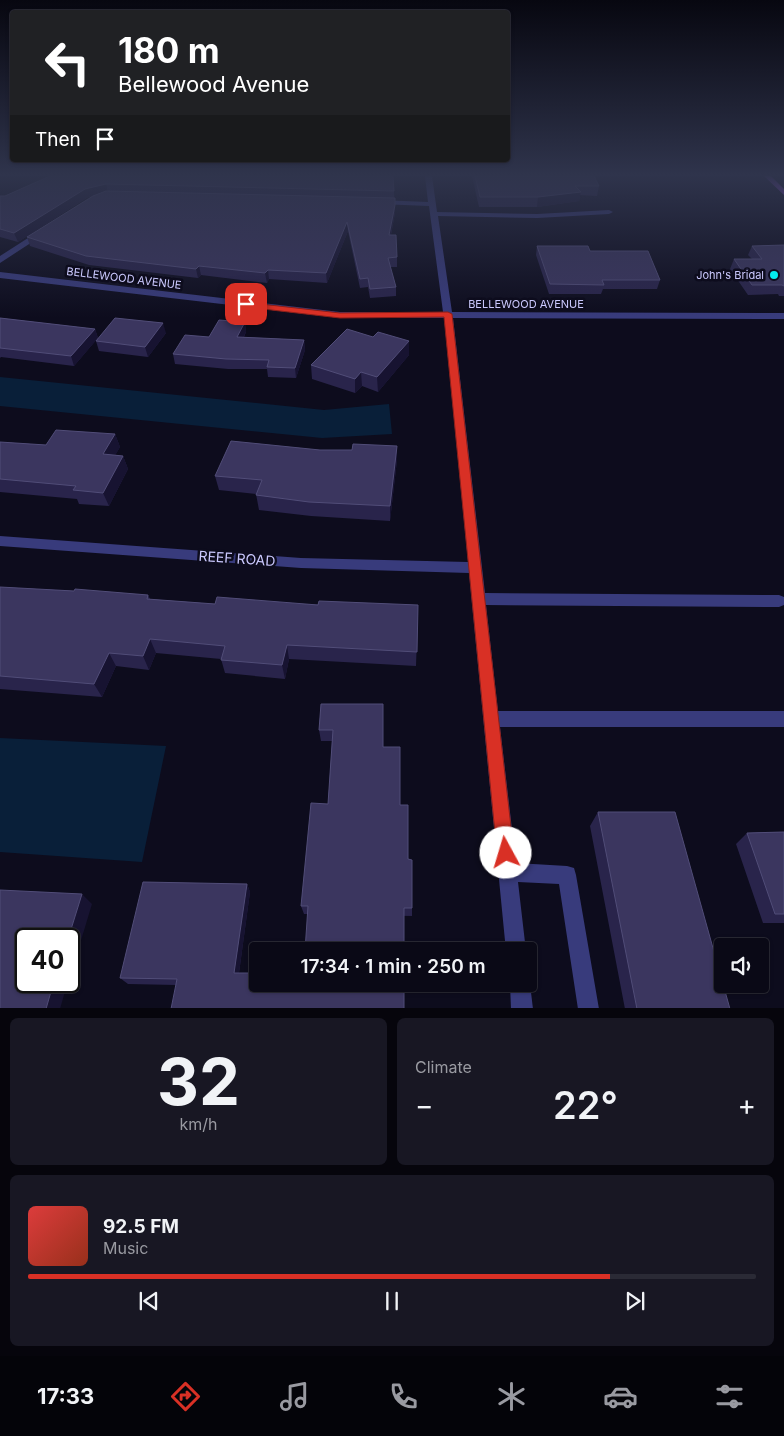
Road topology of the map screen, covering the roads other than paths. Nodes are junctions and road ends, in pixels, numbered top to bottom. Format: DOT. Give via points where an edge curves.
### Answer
graph roads {
  1 [pos="434,223"];
  2 [pos="50,228"];
  3 [pos="0,260"];
  4 [pos="0,275"];
  5 [pos="448,314"];
  6 [pos="784,316"];
  7 [pos="0,541"];
  8 [pos="475,568"];
  9 [pos="478,599"];
  10 [pos="782,604"];
  11 [pos="491,719"];
  12 [pos="784,719"];
  13 [pos="508,872"];
  14 [pos="515,942"];
  15 [pos="521,992"];
  16 [pos="522,1008"];
  17 [pos="589,1008"];
  1 -- 5 [label="street"];
  2 -- 3 [label="street"];
  4 -- 5 [label="street, BELLEWOOD AVENUE" via="340,315"];
  5 -- 6 [label="street, BELLEWOOD AVENUE"];
  5 -- 8 [label="street"];
  7 -- 8 [label="street, REEF ROAD" via="300,563"];
  8 -- 9 [label="street"];
  9 -- 10 [label="street"];
  9 -- 11 [label="street"];
  11 -- 12 [label="street"];
  11 -- 13 [label="street"];
  13 -- 14 [label="street"];
  13 -- 17 [label="street" via="567,875"];
  15 -- 16 [label="street"];
}
